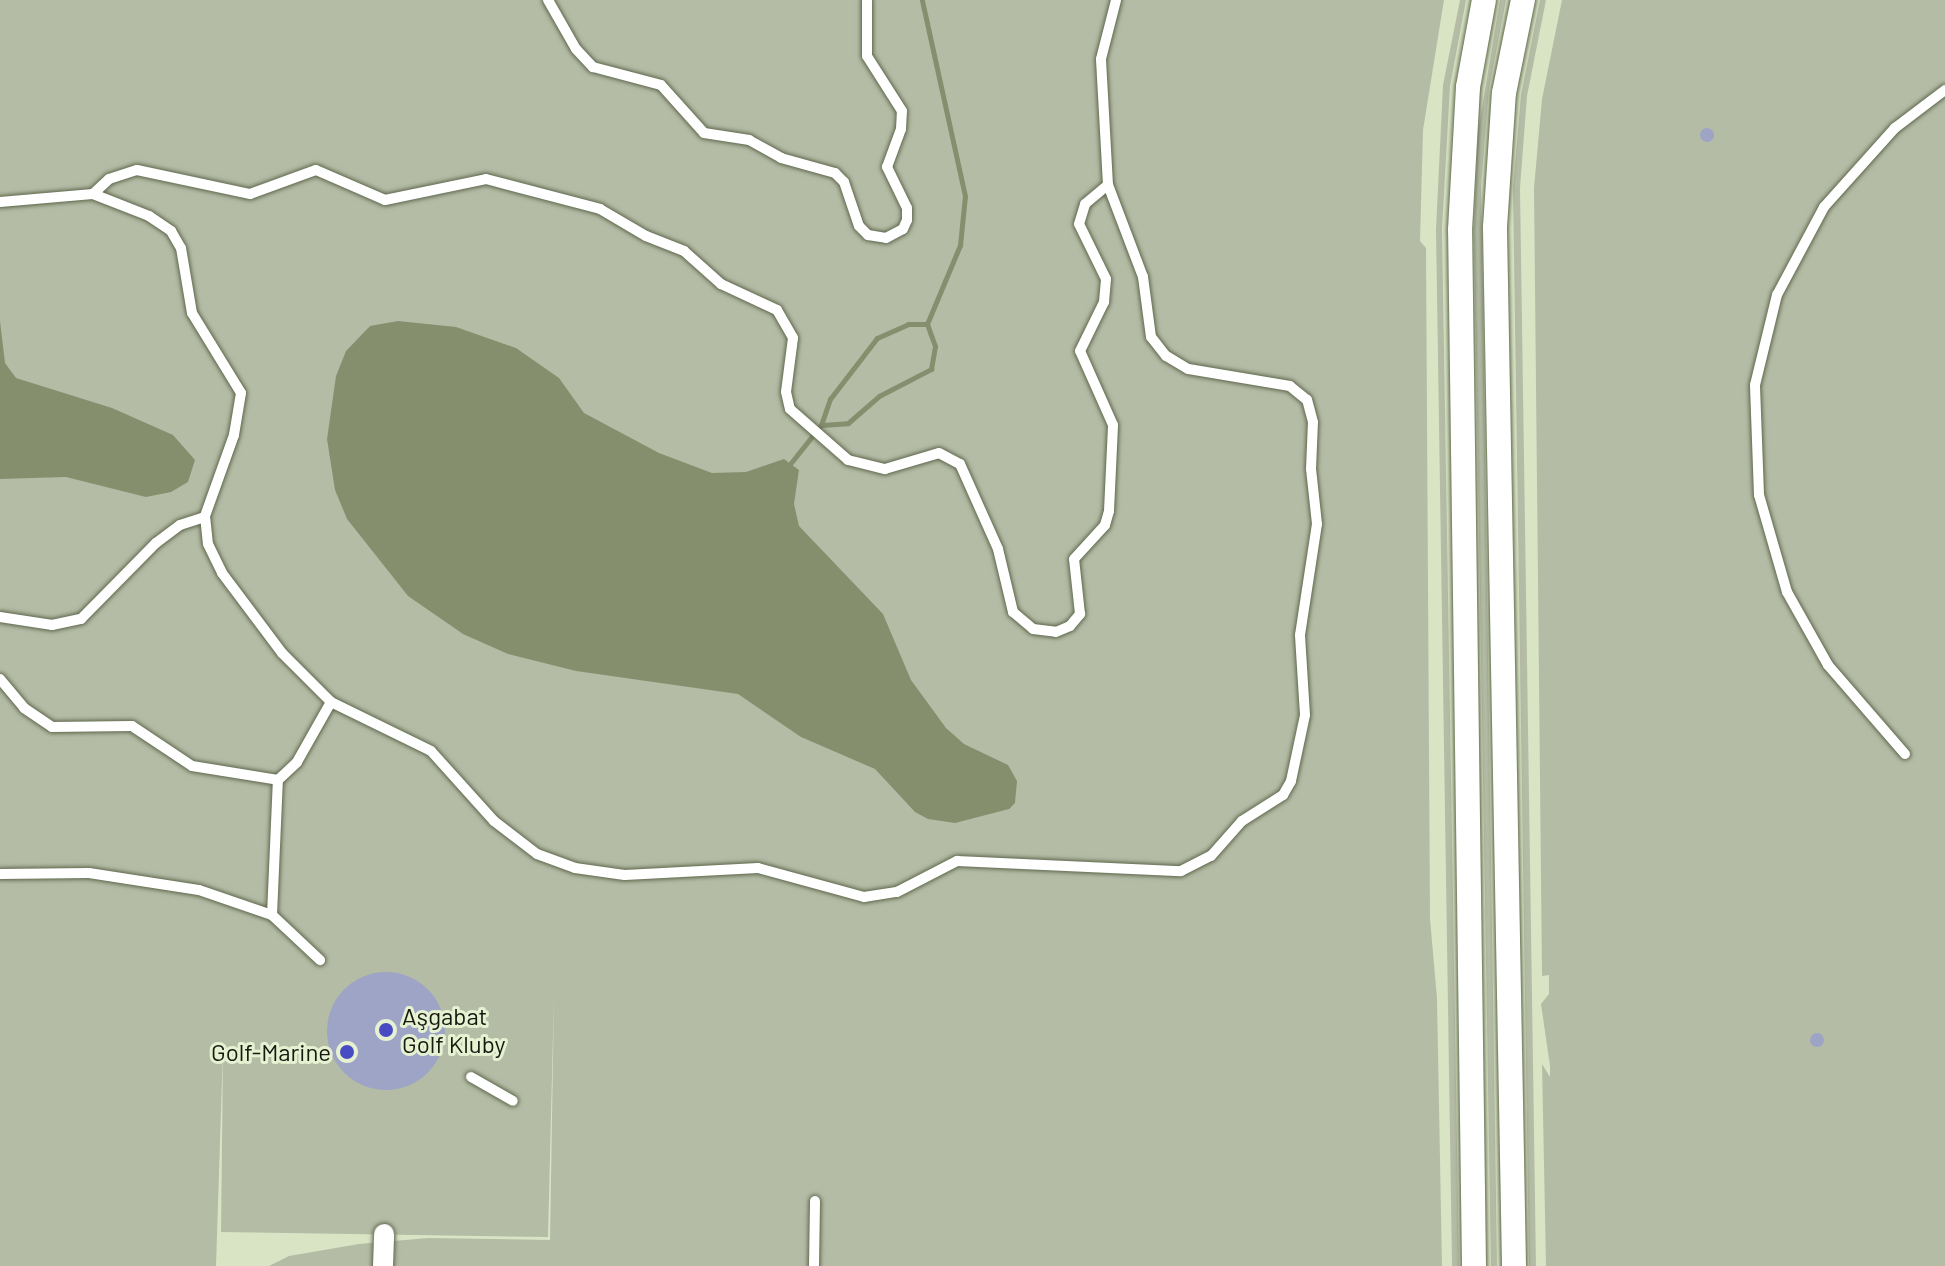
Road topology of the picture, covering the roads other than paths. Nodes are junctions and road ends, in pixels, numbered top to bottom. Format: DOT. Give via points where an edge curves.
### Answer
graph roads {
  1 [pos="548,0"];
  2 [pos="867,0"];
  3 [pos="1116,0"];
  4 [pos="1484,0"];
  5 [pos="1523,0"];
  6 [pos="1945,90"];
  7 [pos="1108,185"];
  8 [pos="93,194"];
  9 [pos="0,202"];
  10 [pos="205,517"];
  11 [pos="0,617"];
  12 [pos="0,679"];
  13 [pos="331,702"];
  14 [pos="1905,754"];
  15 [pos="278,780"];
  16 [pos="0,874"];
  17 [pos="272,915"];
  18 [pos="320,960"];
  19 [pos="471,1077"];
  20 [pos="513,1101"];
  21 [pos="815,1201"];
  22 [pos="384,1234"];
  23 [pos="383,1266"];
  24 [pos="814,1266"];
  25 [pos="1474,1266"];
  26 [pos="1514,1266"];
  1 -- 2 [label="lane" via="576,49 593,67 661,85 704,133 749,140 781,158 835,173 844,182 863,230 886,238 900,233 907,220 907,208 887,172 903,117 895,94 867,56"];
  3 -- 7 [label="lane" via="1101,59"];
  4 -- 25 [label="street" via="1468,87 1460,230"];
  5 -- 26 [label="street" via="1504,93 1495,227"];
  6 -- 14 [label="lane" via="1885,137 1824,207 1777,295 1755,385 1759,495 1787,592 1828,665"];
  7 -- 8 [label="lane" via="1093,195 1080,215 1106,290 1080,351 1111,417 1114,458 1108,519 1074,559 1081,608 1075,622 1049,632 1016,618 998,549 969,476 956,460 933,453 894,467 866,467 823,439 787,402 793,338 777,310 721,284 684,251 587,205 486,179 385,200 316,170 250,194 137,170 109,179"];
  7 -- 13 [label="lane" via="1143,277 1148,331 1157,347 1176,363 1203,374 1290,386 1305,396 1312,413 1317,524 1301,621 1306,701 1294,769 1286,792 1242,821 1202,863 1181,871 957,861 876,897 839,893 758,868 648,876 575,868 516,840 423,745"];
  8 -- 9 [label="lane"];
  8 -- 10 [label="lane" via="149,216 171,231 181,248 192,313 240,386 238,424"];
  10 -- 11 [label="lane" via="180,525 156,543 81,619 43,625"];
  10 -- 13 [label="lane" via="211,553 241,601 288,661"];
  12 -- 15 [label="lane" via="32,717 52,727 132,726 192,766"];
  13 -- 15 [label="lane" via="297,762"];
  15 -- 17 [label="lane"];
  16 -- 17 [label="lane" via="110,875 199,890"];
  17 -- 18 [label="lane"];
  19 -- 20 [label="lane"];
  21 -- 24 [label="lane"];
  22 -- 23 [label="street"];
}
